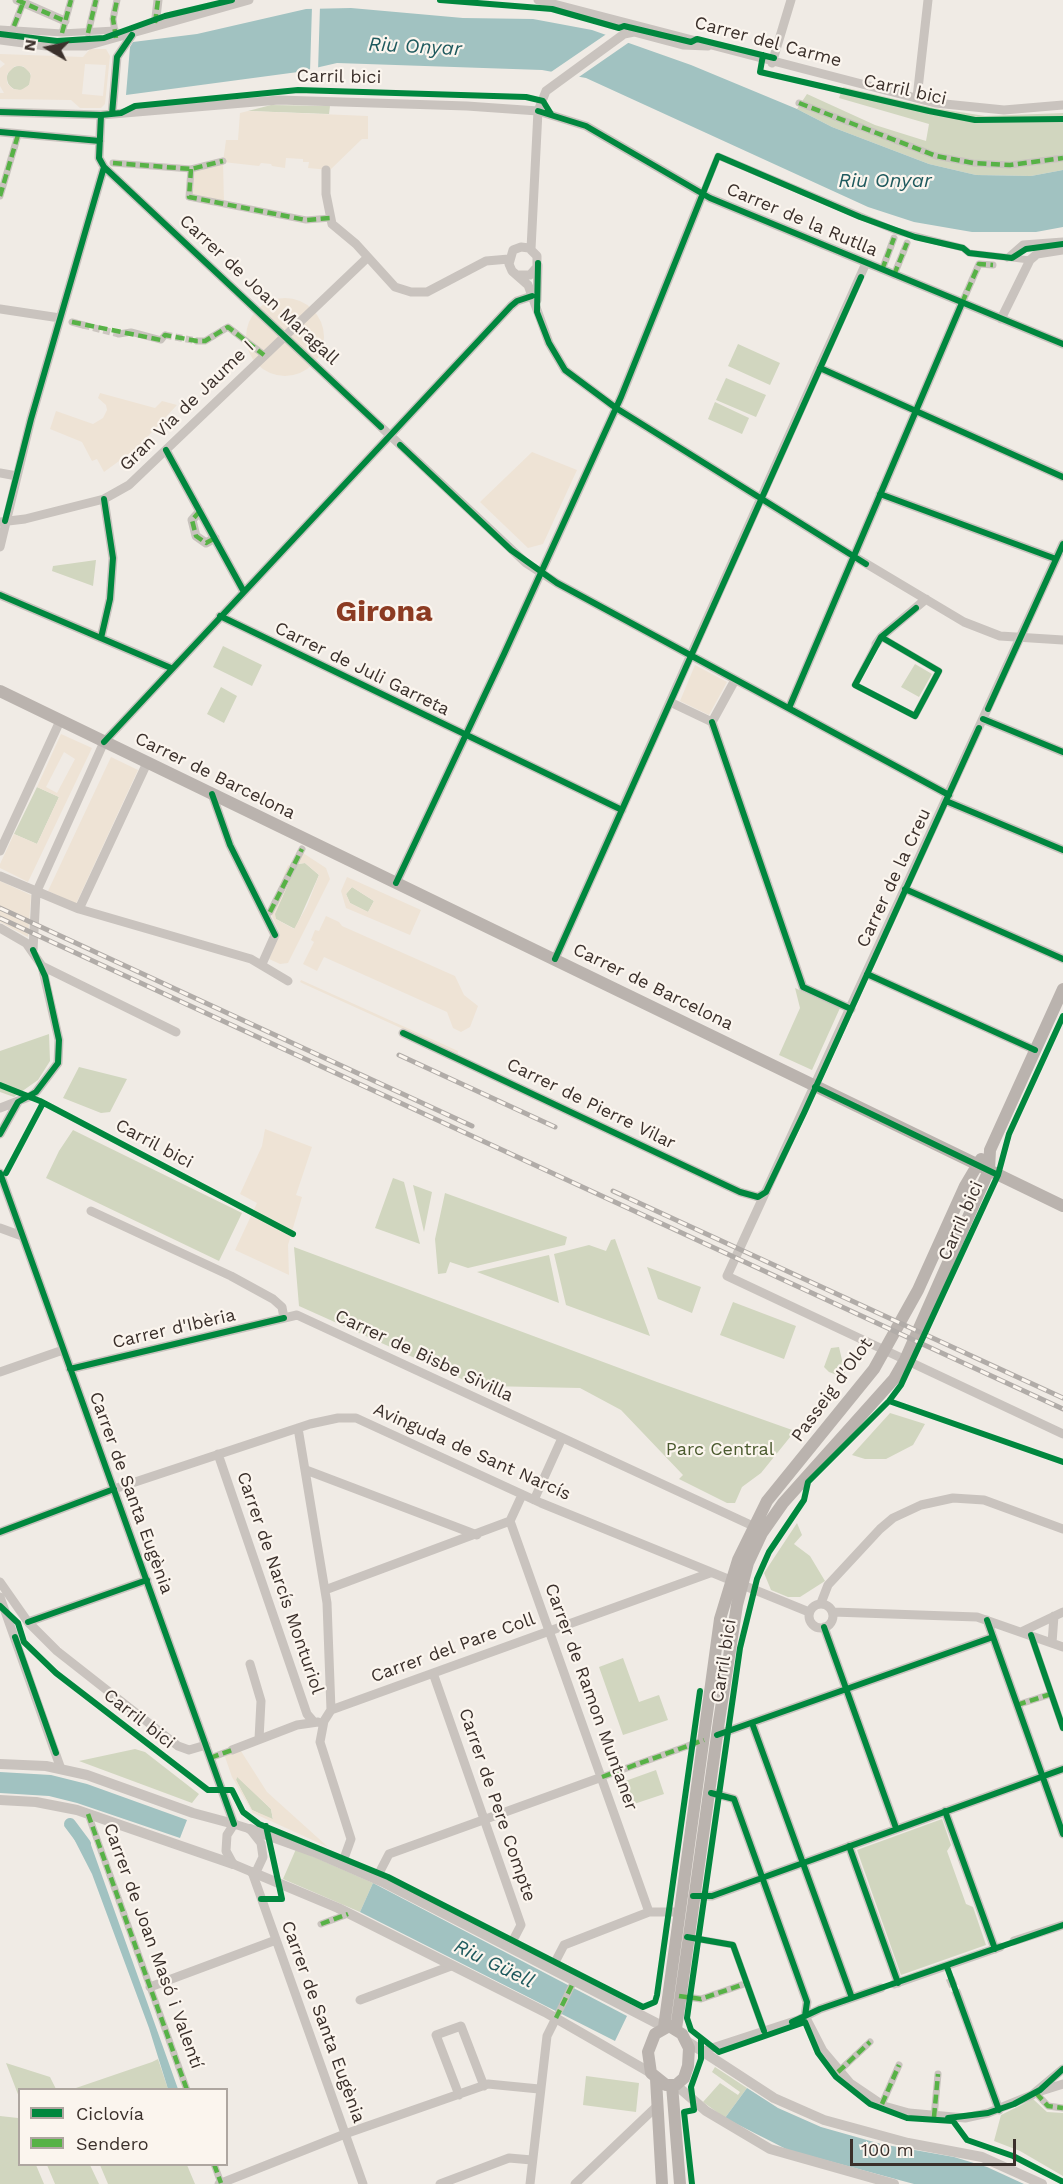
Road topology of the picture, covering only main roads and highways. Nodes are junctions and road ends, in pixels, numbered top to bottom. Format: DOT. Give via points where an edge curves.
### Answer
graph roads {
  1 [pos="0,691"];
  2 [pos="1063,989"];
  3 [pos="990,1150"];
  4 [pos="976,1163"];
  5 [pos="989,1170"];
  6 [pos="1063,1206"];
  7 [pos="736,1584"];
  8 [pos="670,2028"];
  9 [pos="653,2076"];
  10 [pos="674,2085"];
  11 [pos="662,2184"];
  12 [pos="680,2184"];
  1 -- 4 [label="main road, Carrer de Barcelona"];
  2 -- 3 [label="main road"];
  3 -- 4 [label="main road"];
  3 -- 5 [label="main road"];
  4 -- 5 [label="main road, Carrer de Barcelona"];
  4 -- 7 [label="main road, Passeig d'Olot" via="918,1290 885,1350 856,1393 767,1501 753,1526"];
  5 -- 6 [label="main road, Carrer de Barcelona"];
  5 -- 7 [label="main road, Passeig d'Olot" via="894,1379 783,1503 762,1533"];
  7 -- 8 [label="main road, Passeig d'Olot" via="679,1996"];
  7 -- 8 [label="main road, Passeig d'Olot" via="720,1619 679,1912"];
  8 -- 9 [label="main road" via="655,2034 649,2045"];
  8 -- 10 [label="main road" via="689,2048 684,2078"];
  9 -- 10 [label="main road" via="666,2085"];
  9 -- 11 [label="main road"];
  10 -- 12 [label="main road"];
}
